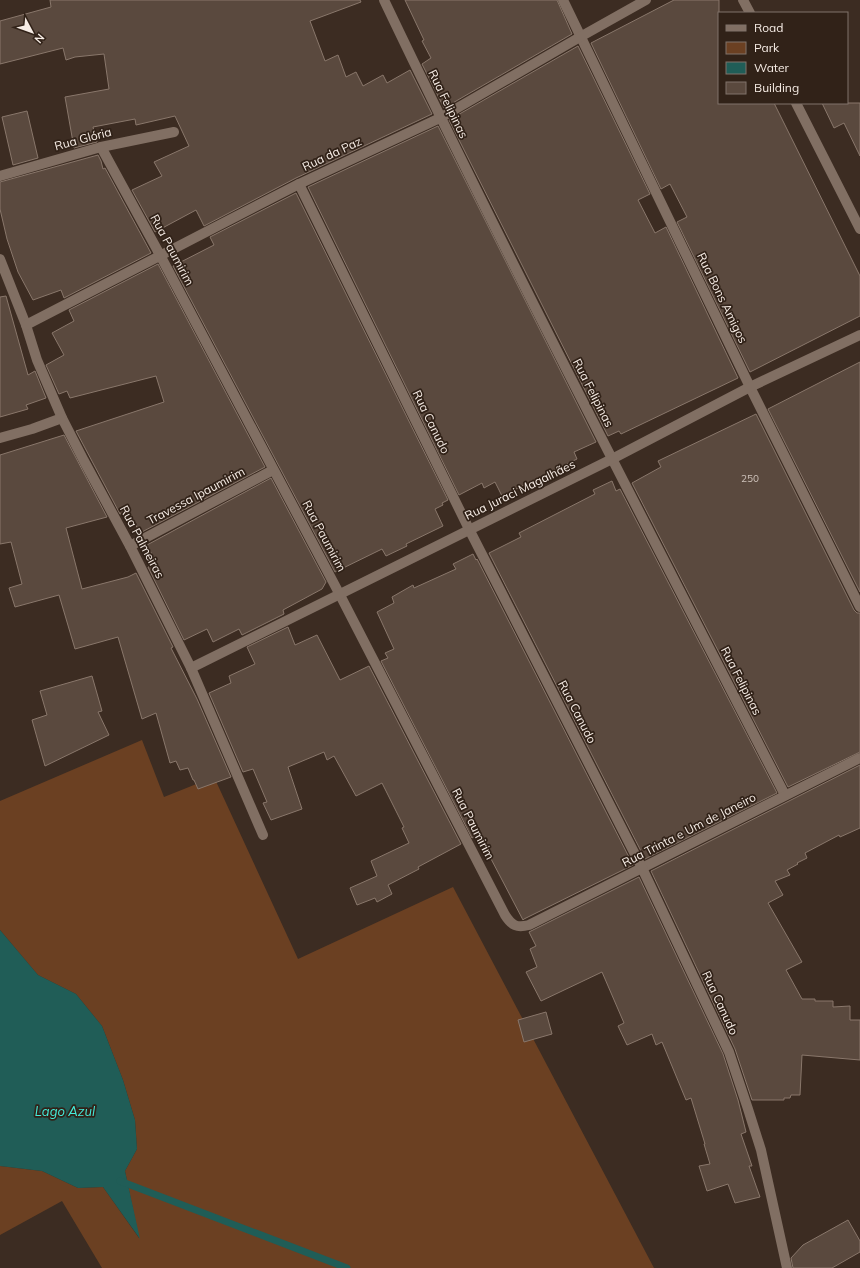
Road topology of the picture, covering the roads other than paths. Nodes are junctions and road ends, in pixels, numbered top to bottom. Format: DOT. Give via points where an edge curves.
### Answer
graph roads {
  1 [pos="384,0"];
  2 [pos="563,0"];
  3 [pos="646,0"];
  4 [pos="743,0"];
  5 [pos="749,12"];
  6 [pos="580,37"];
  7 [pos="797,104"];
  8 [pos="440,118"];
  9 [pos="174,132"];
  10 [pos="101,147"];
  11 [pos="0,176"];
  12 [pos="299,184"];
  13 [pos="860,230"];
  14 [pos="160,255"];
  15 [pos="0,259"];
  16 [pos="26,325"];
  17 [pos="860,335"];
  18 [pos="750,387"];
  19 [pos="62,418"];
  20 [pos="0,438"];
  21 [pos="612,459"];
  22 [pos="273,470"];
  23 [pos="469,529"];
  24 [pos="130,546"];
  25 [pos="340,594"];
  26 [pos="860,607"];
  27 [pos="191,668"];
  28 [pos="860,758"];
  29 [pos="785,795"];
  30 [pos="263,835"];
  31 [pos="642,868"];
  32 [pos="529,925"];
  33 [pos="787,1268"];
  1 -- 8 [label="street, Rua Felipinas"];
  2 -- 6 [label="street, Rua Bons Amigos"];
  3 -- 6 [label="street, Rua da Paz"];
  4 -- 5 [label="street"];
  6 -- 8 [label="street, Rua da Paz"];
  6 -- 18 [label="street, Rua Bons Amigos"];
  7 -- 13 [label="street"];
  8 -- 12 [label="street, Rua da Paz"];
  8 -- 21 [label="street, Rua Felipinas"];
  9 -- 10 [label="street, Rua Glória"];
  10 -- 11 [label="street, Rua Glória"];
  10 -- 14 [label="street, Rua Paumirim"];
  12 -- 14 [label="street, Rua da Paz"];
  12 -- 23 [label="street, Rua Canudo"];
  14 -- 16 [label="street, Rua da Paz"];
  14 -- 22 [label="street, Rua Paumirim"];
  15 -- 16 [label="street, Rua Palmeiras"];
  16 -- 19 [label="street, Rua Palmeiras" via="37,360"];
  17 -- 18 [label="street, Rua Juraci Magalhães"];
  18 -- 21 [label="street, Rua Juraci Magalhães"];
  18 -- 26 [label="street, Rua Bons Amigos"];
  19 -- 20 [label="street"];
  19 -- 24 [label="street, Rua Palmeiras"];
  21 -- 23 [label="street, Rua Juraci Magalhães"];
  21 -- 29 [label="street, Rua Felipinas"];
  22 -- 24 [label="street, Travessa Ipaumirim"];
  22 -- 25 [label="street, Rua Paumirim"];
  23 -- 25 [label="street, Rua Juraci Magalhães"];
  23 -- 31 [label="street, Rua Canudo"];
  24 -- 27 [label="street, Rua Palmeiras"];
  25 -- 27 [label="street, Rua Juraci Magalhães"];
  25 -- 32 [label="street, Rua Paumirim" via="505,915 509,922 515,925"];
  27 -- 30 [label="street, Rua Palmeiras"];
  28 -- 29 [label="street, Rua Trinta e Um de Janeiro"];
  29 -- 31 [label="street, Rua Trinta e Um de Janeiro"];
  31 -- 32 [label="street, Rua Trinta e Um de Janeiro"];
  31 -- 33 [label="street, Rua Canudo" via="729,1052 761,1150"];
}
